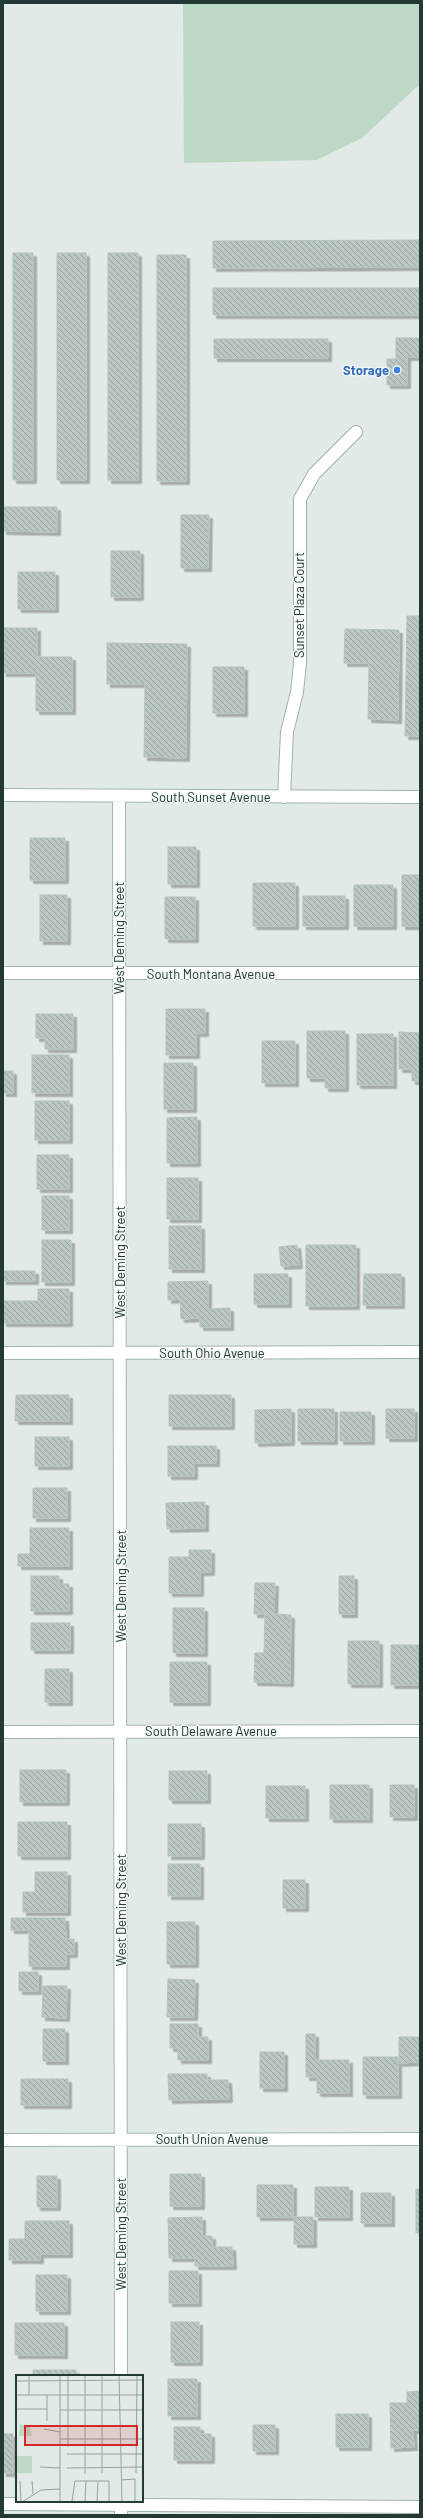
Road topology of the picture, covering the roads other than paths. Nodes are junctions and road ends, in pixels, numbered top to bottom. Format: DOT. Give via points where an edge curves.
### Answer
graph roads {
  1 [pos="356,432"];
  2 [pos="3,795"];
  3 [pos="119,797"];
  4 [pos="284,797"];
  5 [pos="420,797"];
  6 [pos="3,973"];
  7 [pos="420,973"];
  8 [pos="119,974"];
  9 [pos="420,1352"];
  10 [pos="3,1353"];
  11 [pos="120,1353"];
  12 [pos="121,1731"];
  13 [pos="420,1731"];
  14 [pos="3,1732"];
  15 [pos="420,2139"];
  16 [pos="3,2140"];
  17 [pos="122,2140"];
  18 [pos="121,2375"];
  19 [pos="3,2504"];
  20 [pos="121,2507"];
  21 [pos="420,2507"];
  1 -- 4 [label="street, Sunset Plaza Court" via="314,474 300,499 300,663 297,692 287,732"];
  2 -- 3 [label="street, South Sunset Avenue"];
  3 -- 4 [label="street, South Sunset Avenue"];
  3 -- 8 [label="street, West Deming Street"];
  4 -- 5 [label="street, South Sunset Avenue"];
  6 -- 8 [label="street, South Montana Avenue"];
  7 -- 8 [label="street, South Montana Avenue"];
  8 -- 11 [label="street, West Deming Street"];
  9 -- 11 [label="street, South Ohio Avenue"];
  10 -- 11 [label="street, South Ohio Avenue"];
  11 -- 12 [label="street, West Deming Street"];
  12 -- 13 [label="street, South Delaware Avenue"];
  12 -- 14 [label="street, South Delaware Avenue"];
  12 -- 17 [label="street, West Deming Street"];
  15 -- 17 [label="street, South Union Avenue"];
  16 -- 17 [label="street, South Union Avenue"];
  17 -- 18 [label="street, West Deming Street"];
  19 -- 20 [label="street"];
  20 -- 21 [label="street"];
}
